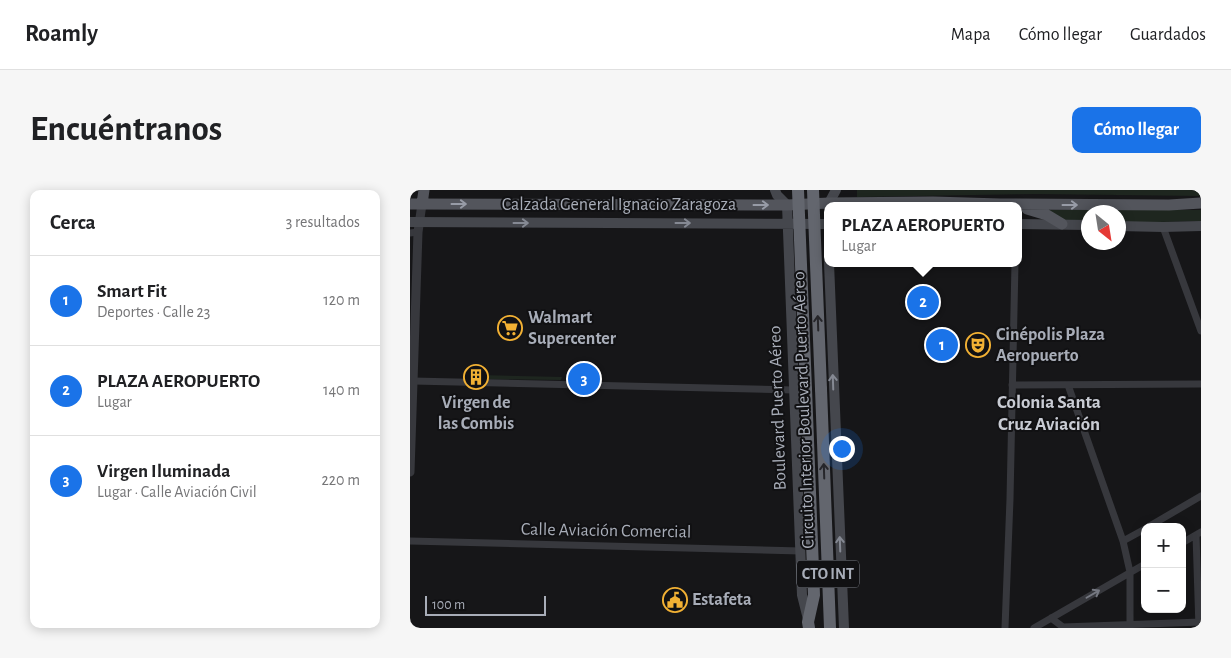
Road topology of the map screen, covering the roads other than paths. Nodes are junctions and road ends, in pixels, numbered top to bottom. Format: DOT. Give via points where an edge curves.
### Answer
graph roads {
  1 [pos="424,190"];
  2 [pos="775,190"];
  3 [pos="798,190"];
  4 [pos="813,190"];
  5 [pos="836,190"];
  6 [pos="830,202"];
  7 [pos="1201,202"];
  8 [pos="410,204"];
  9 [pos="422,204"];
  10 [pos="824,204"];
  11 [pos="787,205"];
  12 [pos="1022,205"];
  13 [pos="1022,208"];
  14 [pos="788,224"];
  15 [pos="824,224"];
  16 [pos="1022,224"];
  17 [pos="1062,224"];
  18 [pos="1081,225"];
  19 [pos="1126,226"];
  20 [pos="1201,226"];
  21 [pos="414,227"];
  22 [pos="1163,227"];
  23 [pos="1015,267"];
  24 [pos="829,269"];
  25 [pos="790,277"];
  26 [pos="1201,332"];
  27 [pos="413,381"];
  28 [pos="1201,384"];
  29 [pos="1012,385"];
  30 [pos="1068,385"];
  31 [pos="800,390"];
  32 [pos="410,472"];
  33 [pos="1201,496"];
  34 [pos="1155,523"];
  35 [pos="1141,531"];
  36 [pos="1199,533"];
  37 [pos="410,541"];
  38 [pos="1123,541"];
  39 [pos="1186,541"];
  40 [pos="800,551"];
  41 [pos="1141,566"];
  42 [pos="1130,572"];
  43 [pos="1051,618"];
  44 [pos="1199,624"];
  45 [pos="808,625"];
  46 [pos="1130,626"];
  47 [pos="830,628"];
  48 [pos="844,628"];
  49 [pos="1005,628"];
  50 [pos="1034,628"];
  51 [pos="1063,628"];
  1 -- 9 [label="main road"];
  2 -- 11 [label="main road"];
  3 -- 31 [label="highway, Circuito Interior Boulevard Puerto Aéreo / CTO INT, bridge"];
  47 -- 4 [label="highway, Circuito Interior Boulevard Puerto Aéreo / CTO INT, one-way, bridge"];
  5 -- 6 [label="main road"];
  12 -- 7 [label="main road, Calzada General Ignacio Zaragoza, one-way"];
  8 -- 9 [label="main road, Calzada General Ignacio Zaragoza"];
  9 -- 11 [label="main road, Calzada General Ignacio Zaragoza, one-way"];
  9 -- 21 [label="street"];
  10 -- 11 [label="main road, Calzada General Ignacio Zaragoza"];
  11 -- 14 [label="main road, Boulevard Puerto Aéreo / CTO INT"];
  13 -- 17 [label="main road" via="1047,215"];
  14 -- 15 [label="main road, Calzada General Ignacio Zaragoza"];
  21 -- 14 [label="main road, Calzada General Ignacio Zaragoza, one-way"];
  14 -- 25 [label="main road, Boulevard Puerto Aéreo / CTO INT"];
  16 -- 17 [label="main road"];
  17 -- 18 [label="main road"];
  19 -- 22 [label="main road"];
  20 -- 22 [label="main road"];
  21 -- 27 [label="street"];
  22 -- 26 [label="street"];
  23 -- 29 [label="street"];
  24 -- 25 [label="main road" via="812,266"];
  48 -- 24 [label="main road, CTO INT, one-way"];
  25 -- 31 [label="main road, Boulevard Puerto Aéreo / CTO INT"];
  27 -- 31 [label="street"];
  27 -- 32 [label="street"];
  28 -- 30 [label="street"];
  29 -- 30 [label="street"];
  29 -- 49 [label="street"];
  30 -- 38 [label="street"];
  31 -- 40 [label="main road, Boulevard Puerto Aéreo / CTO INT"];
  31 -- 45 [label="highway, Circuito Interior Boulevard Puerto Aéreo / CTO INT" via="814,595"];
  33 -- 34 [label="street"];
  35 -- 38 [label="street"];
  36 -- 39 [label="street"];
  36 -- 44 [label="street"];
  37 -- 40 [label="street, Calle Aviación Comercial"];
  38 -- 42 [label="street"];
  40 -- 45 [label="main road, Boulevard Puerto Aéreo / CTO INT" via="802,595"];
  41 -- 42 [label="street"];
  43 -- 42 [label="street, one-way"];
  42 -- 46 [label="street"];
  43 -- 50 [label="street"];
  43 -- 51 [label="street"];
  44 -- 46 [label="street"];
  46 -- 51 [label="street"];
}
